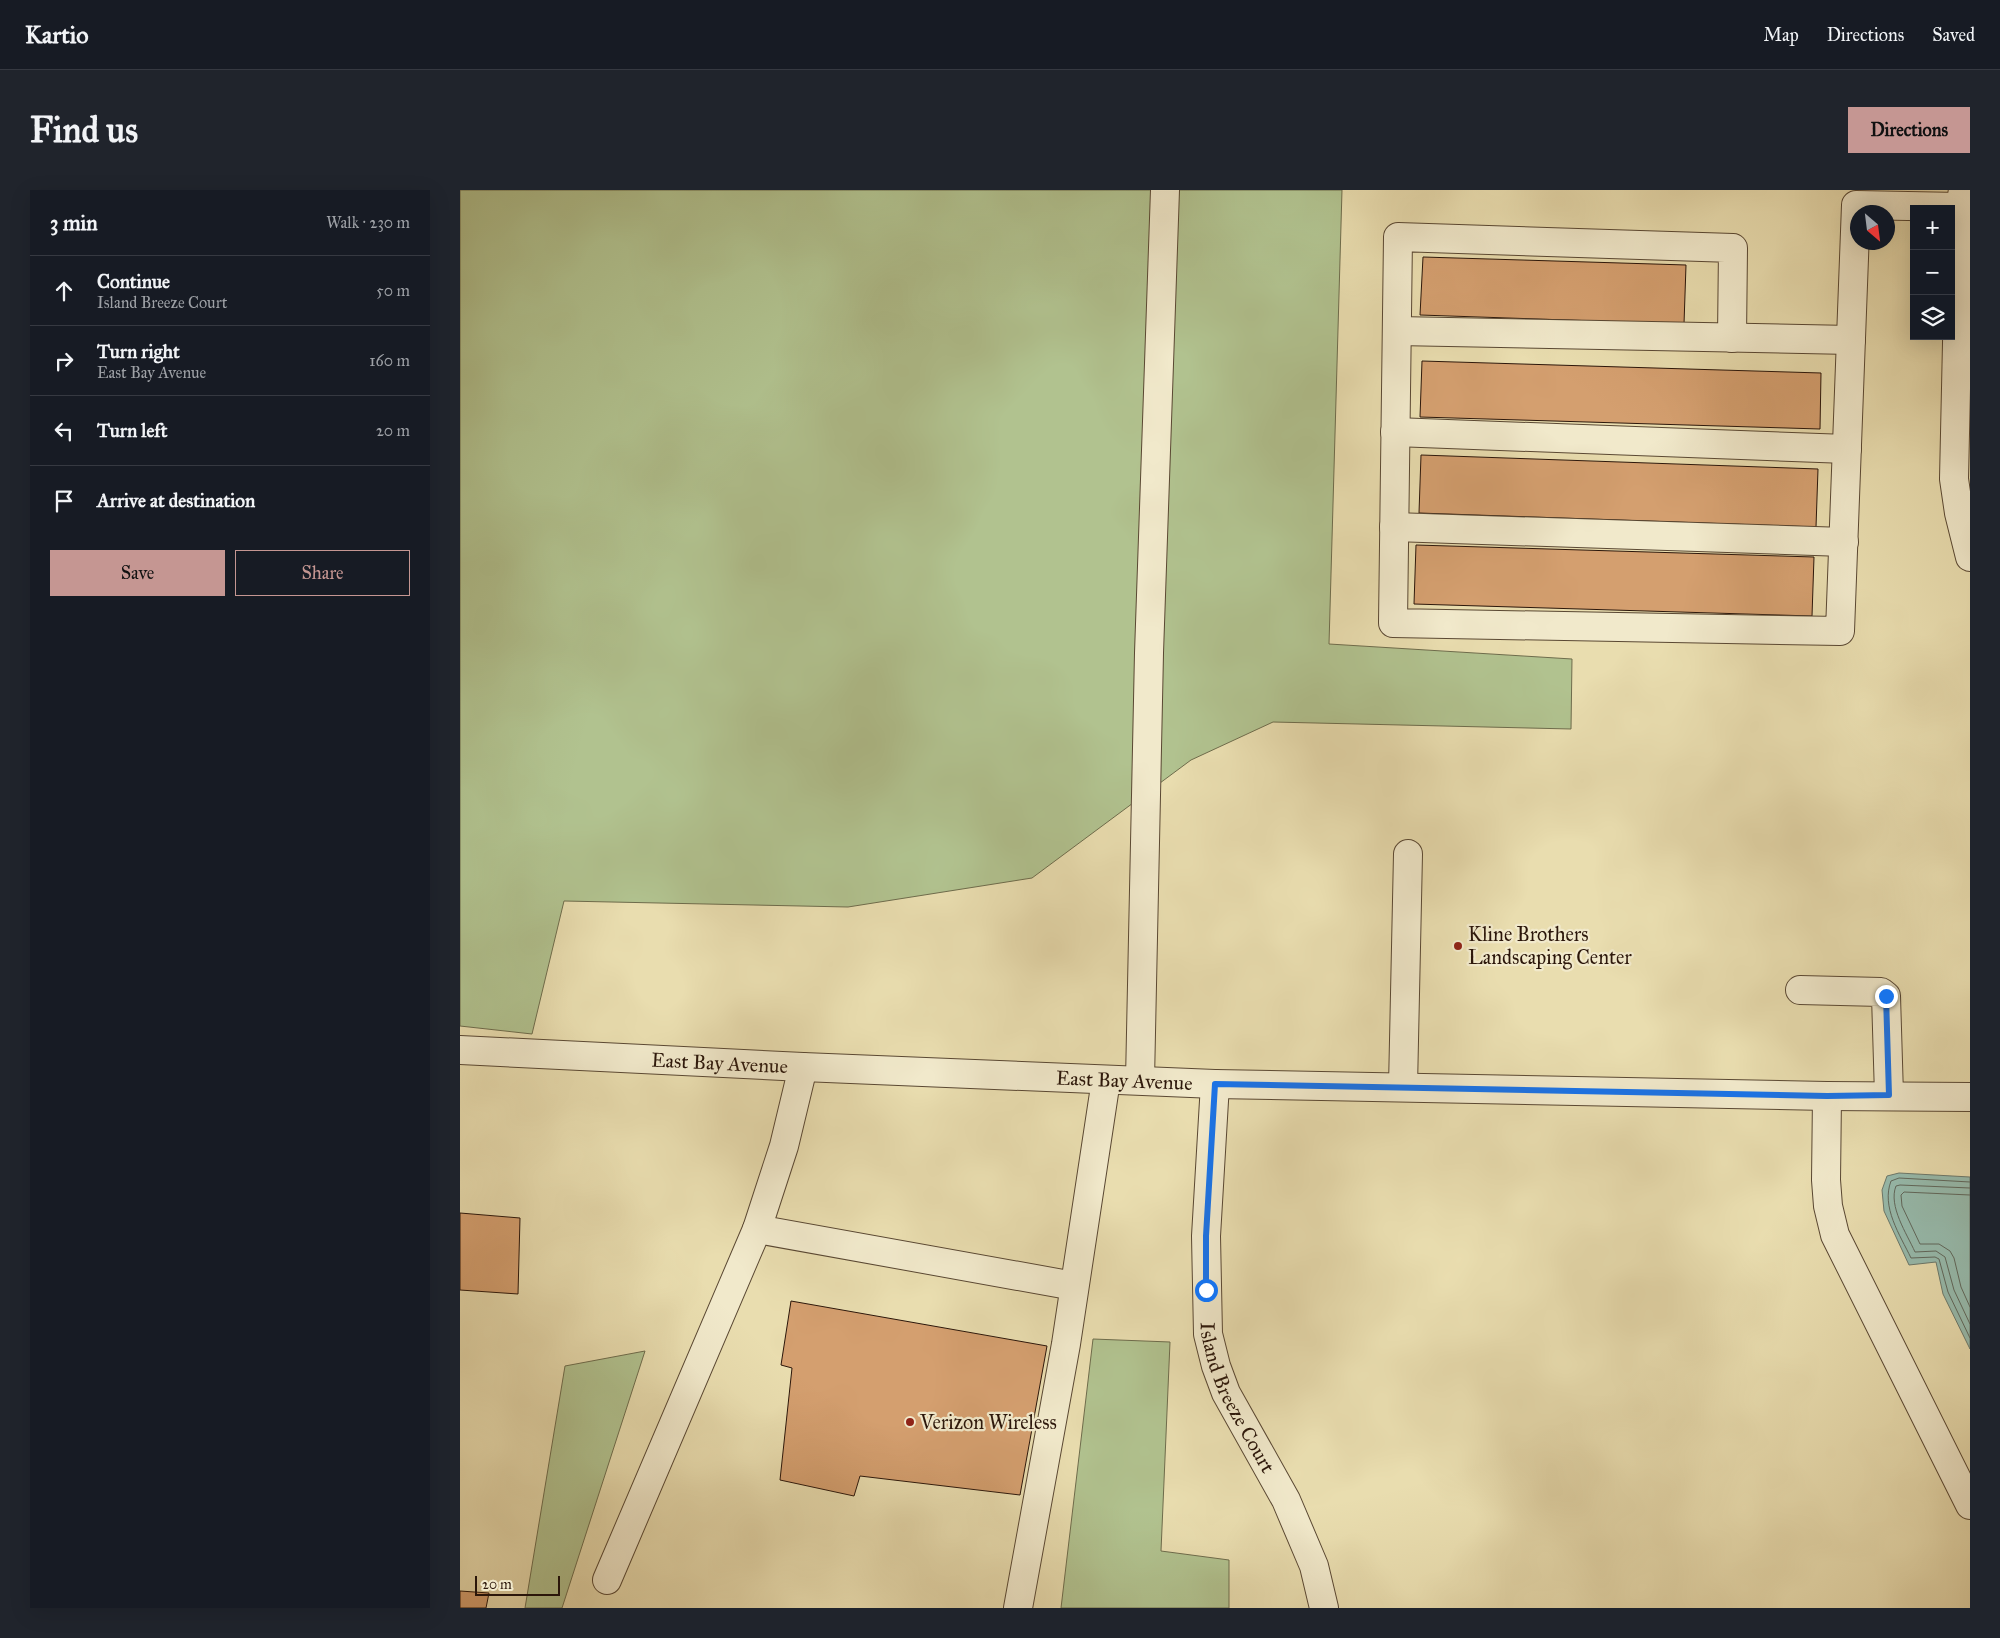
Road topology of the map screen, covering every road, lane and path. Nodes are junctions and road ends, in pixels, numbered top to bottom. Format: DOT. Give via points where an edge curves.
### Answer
graph roads {
  1 [pos="1165,190"];
  2 [pos="1961,198"];
  3 [pos="1397,331"];
  4 [pos="1732,338"];
  5 [pos="1851,340"];
  6 [pos="1395,432"];
  7 [pos="1847,449"];
  8 [pos="1394,526"];
  9 [pos="1844,542"];
  10 [pos="1970,557"];
  11 [pos="1408,854"];
  12 [pos="1800,990"];
  13 [pos="460,1050"];
  14 [pos="803,1067"];
  15 [pos="1106,1080"];
  16 [pos="1140,1080"];
  17 [pos="1215,1084"];
  18 [pos="1403,1087"];
  19 [pos="1889,1095"];
  20 [pos="1827,1096"];
  21 [pos="1970,1096"];
  22 [pos="757,1229"];
  23 [pos="1074,1286"];
  24 [pos="1970,1505"];
  25 [pos="607,1580"];
  26 [pos="1018,1608"];
  27 [pos="1324,1608"];
  1 -- 16 [label="street" via="1149,643"];
  2 -- 5 [label="street" via="1856,205"];
  2 -- 10 [label="street" via="1954,480"];
  3 -- 4 [label="street"];
  3 -- 4 [label="street" via="1398,237 1733,248"];
  3 -- 6 [label="street"];
  4 -- 5 [label="street"];
  5 -- 7 [label="street"];
  6 -- 7 [label="street"];
  6 -- 8 [label="street"];
  7 -- 9 [label="street"];
  8 -- 9 [label="street"];
  8 -- 9 [label="street" via="1392,623 1840,630"];
  11 -- 18 [label="street"];
  12 -- 19 [label="street" via="1881,992 1886,996"];
  13 -- 14 [label="street, East Bay Avenue"];
  14 -- 15 [label="street, East Bay Avenue"];
  14 -- 22 [label="street" via="784,1146"];
  15 -- 16 [label="street, East Bay Avenue"];
  15 -- 23 [label="street"];
  16 -- 17 [label="street, East Bay Avenue"];
  17 -- 18 [label="street, East Bay Avenue"];
  17 -- 27 [label="street, Island Breeze Court" via="1206,1236 1208,1334 1226,1393 1286,1500 1307,1549"];
  18 -- 20 [label="street, East Bay Avenue"];
  19 -- 20 [label="street, East Bay Avenue"];
  19 -- 21 [label="street, East Bay Avenue"];
  20 -- 24 [label="street" via="1826,1180 1835,1235"];
  22 -- 23 [label="street"];
  22 -- 25 [label="street"];
  23 -- 26 [label="street"];
}
